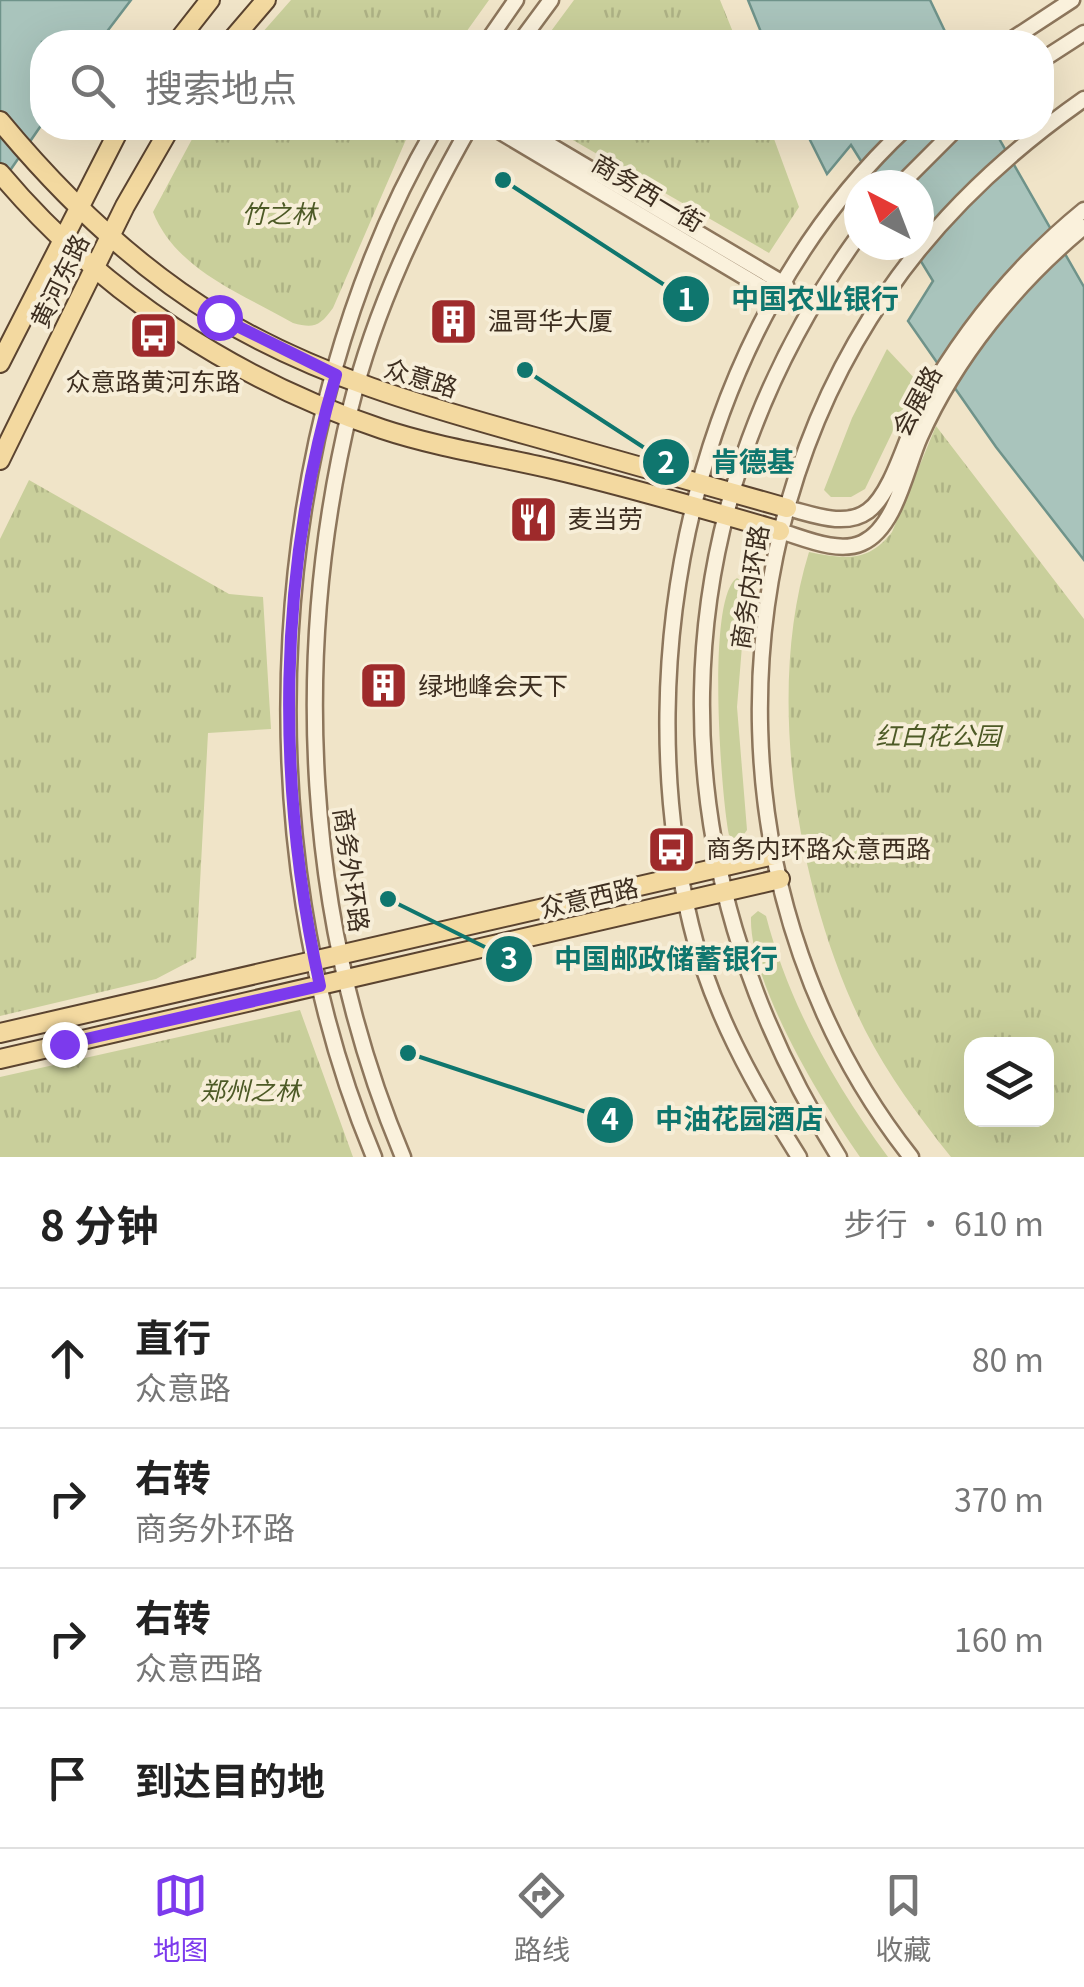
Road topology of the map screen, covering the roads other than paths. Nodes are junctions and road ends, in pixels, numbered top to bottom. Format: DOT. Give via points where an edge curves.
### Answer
graph roads {
  1 [pos="210,0"];
  2 [pos="266,0"];
  3 [pos="516,0"];
  4 [pos="551,0"];
  5 [pos="1072,0"];
  6 [pos="186,30"];
  7 [pos="240,30"];
  8 [pos="495,30"];
  9 [pos="529,30"];
  10 [pos="1026,30"];
  11 [pos="1084,33"];
  12 [pos="1054,52"];
  13 [pos="1084,99"];
  14 [pos="0,121"];
  15 [pos="1054,121"];
  16 [pos="113,140"];
  17 [pos="163,140"];
  18 [pos="429,140"];
  19 [pos="464,140"];
  20 [pos="515,140"];
  21 [pos="540,140"];
  22 [pos="896,140"];
  23 [pos="944,140"];
  24 [pos="1029,140"];
  25 [pos="915,170"];
  26 [pos="0,173"];
  27 [pos="77,207"];
  28 [pos="1084,210"];
  29 [pos="1076,228"];
  30 [pos="62,237"];
  31 [pos="110,237"];
  32 [pos="844,259"];
  33 [pos="95,266"];
  34 [pos="782,291"];
  35 [pos="0,363"];
  36 [pos="336,375"];
  37 [pos="358,384"];
  38 [pos="941,386"];
  39 [pos="326,408"];
  40 [pos="349,417"];
  41 [pos="0,460"];
  42 [pos="700,484"];
  43 [pos="733,493"];
  44 [pos="693,506"];
  45 [pos="787,508"];
  46 [pos="726,516"];
  47 [pos="780,532"];
  48 [pos="774,855"];
  49 [pos="718,868"];
  50 [pos="680,876"];
  51 [pos="780,880"];
  52 [pos="724,892"];
  53 [pos="686,902"];
  54 [pos="340,955"];
  55 [pos="315,961"];
  56 [pos="346,980"];
  57 [pos="320,986"];
  58 [pos="0,1033"];
  59 [pos="0,1059"];
  60 [pos="374,1157"];
  61 [pos="402,1157"];
  62 [pos="799,1157"];
  63 [pos="839,1157"];
  64 [pos="911,1157"];
  1 -- 6 [label="main road"];
  2 -- 7 [label="main road"];
  3 -- 8 [label="street"];
  4 -- 9 [label="street"];
  5 -- 10 [label="street"];
  11 -- 12 [label="street"];
  13 -- 15 [label="street, 商务内环路"];
  14 -- 27 [label="main road, 众意路"];
  16 -- 27 [label="main road, 黄河东路"];
  17 -- 31 [label="main road, 黄河东路"];
  18 -- 36 [label="street, 商务外环路" via="371,266"];
  19 -- 37 [label="street, 商务外环路" via="394,278"];
  20 -- 34 [label="street, 商务西一街"];
  21 -- 34 [label="street, 商务西一街"];
  22 -- 34 [label="street" via="834,211"];
  23 -- 25 [label="street"];
  24 -- 45 [label="street, 商务内环路" via="959,204 882,301 830,392"];
  26 -- 30 [label="main road"];
  27 -- 30 [label="main road, 黄河东路"];
  27 -- 31 [label="main road, 众意路"];
  28 -- 29 [label="street, 会展路"];
  29 -- 38 [label="street, 会展路"];
  30 -- 33 [label="main road"];
  30 -- 35 [label="main road, 黄河东路"];
  31 -- 33 [label="main road, 黄河东路"];
  31 -- 36 [label="main road, 众意路" via="219,317"];
  32 -- 43 [label="street, 商务内环路" via="779,368"];
  33 -- 39 [label="main road" via="201,346"];
  33 -- 41 [label="main road, 黄河东路"];
  34 -- 42 [label="street" via="736,381"];
  36 -- 37 [label="main road, 众意路"];
  36 -- 39 [label="street, 商务外环路"];
  37 -- 40 [label="street, 商务外环路"];
  37 -- 42 [label="main road, 众意路"];
  38 -- 45 [label="street, 会展路" via="869,510 834,519"];
  38 -- 47 [label="street, 会展路" via="876,534 848,547"];
  39 -- 40 [label="main road"];
  39 -- 55 [label="street, 商务外环路" via="299,552 289,686 289,783"];
  40 -- 44 [label="main road"];
  40 -- 54 [label="street, 商务外环路" via="325,555 315,687 316,781"];
  42 -- 43 [label="main road, 众意路"];
  42 -- 44 [label="street"];
  43 -- 45 [label="main road, 众意路"];
  43 -- 46 [label="street, 商务内环路"];
  44 -- 46 [label="main road"];
  44 -- 50 [label="street" via="676,590 668,682"];
  45 -- 47 [label="street, 商务内环路"];
  46 -- 47 [label="main road"];
  46 -- 49 [label="street, 商务内环路" via="702,682 705,782"];
  47 -- 48 [label="street, 商务内环路" via="759,683 762,776"];
  48 -- 49 [label="main road, 众意西路"];
  48 -- 51 [label="street, 商务内环路"];
  49 -- 50 [label="main road, 众意西路"];
  49 -- 52 [label="street, 商务内环路"];
  50 -- 53 [label="street"];
  50 -- 54 [label="main road, 众意西路"];
  51 -- 52 [label="main road, 众意西路"];
  51 -- 64 [label="street, 商务内环路" via="802,961 829,1025"];
  52 -- 53 [label="main road, 众意西路"];
  52 -- 63 [label="street, 商务内环路" via="764,1018"];
  53 -- 56 [label="main road, 众意西路"];
  53 -- 62 [label="street" via="729,1030"];
  54 -- 55 [label="main road, 众意西路"];
  54 -- 56 [label="street, 商务外环路"];
  55 -- 57 [label="street, 商务外环路"];
  55 -- 58 [label="main road, 众意西路"];
  56 -- 57 [label="main road, 众意西路"];
  56 -- 61 [label="street, 商务外环路"];
  57 -- 59 [label="main road, 众意西路"];
  57 -- 60 [label="street, 商务外环路"];
}
